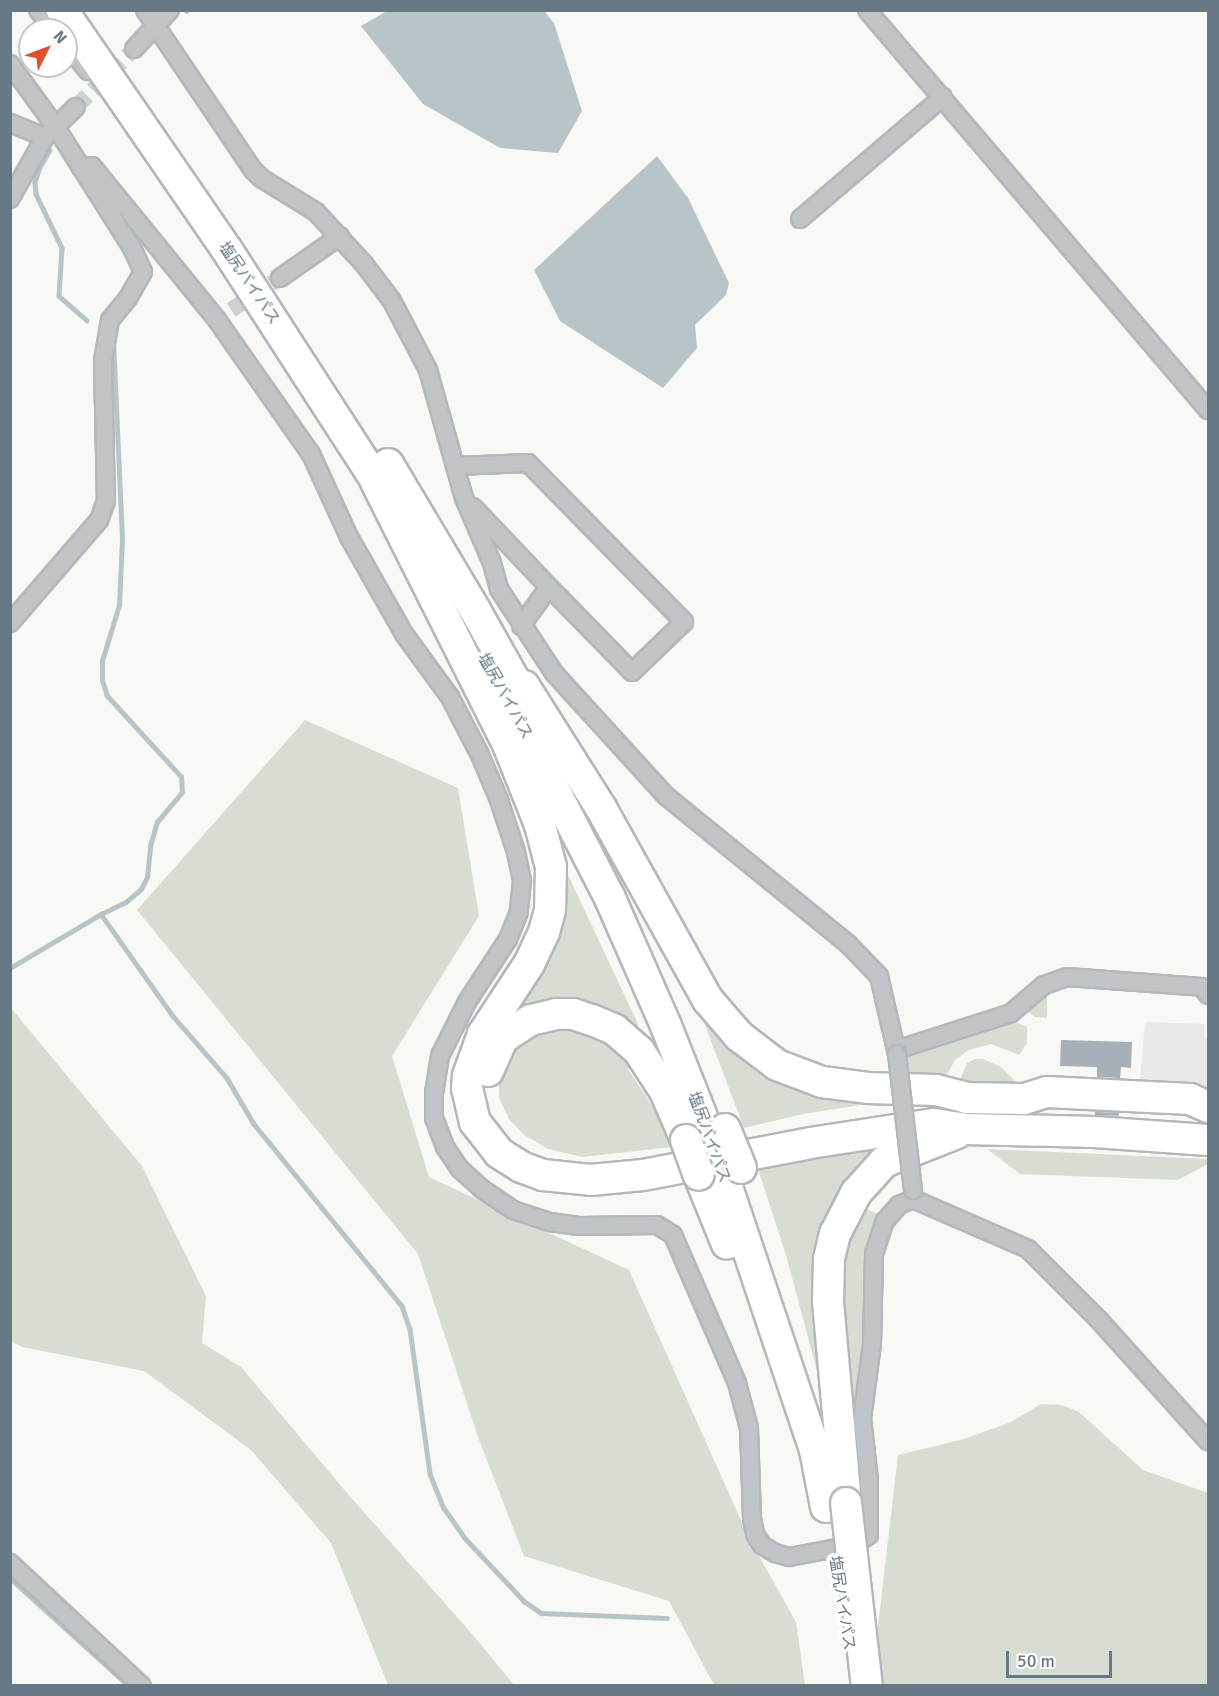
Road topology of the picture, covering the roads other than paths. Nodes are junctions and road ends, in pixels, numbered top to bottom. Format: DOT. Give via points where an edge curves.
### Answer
graph roads {
  1 [pos="62,10"];
  2 [pos="85,10"];
  3 [pos="145,10"];
  4 [pos="170,10"];
  5 [pos="867,10"];
  6 [pos="157,27"];
  7 [pos="134,49"];
  8 [pos="78,59"];
  9 [pos="10,64"];
  10 [pos="942,97"];
  11 [pos="76,107"];
  12 [pos="10,123"];
  13 [pos="50,132"];
  14 [pos="81,168"];
  15 [pos="190,194"];
  16 [pos="10,200"];
  17 [pos="800,219"];
  18 [pos="340,236"];
  19 [pos="280,278"];
  20 [pos="231,310"];
  21 [pos="217,320"];
  22 [pos="1209,410"];
  23 [pos="456,466"];
  24 [pos="376,482"];
  25 [pos="464,498"];
  26 [pos="549,587"];
  27 [pos="476,610"];
  28 [pos="10,623"];
  29 [pos="521,626"];
  30 [pos="1209,995"];
  31 [pos="896,1052"];
  32 [pos="967,1098"];
  33 [pos="1209,1109"];
  34 [pos="965,1129"];
  35 [pos="706,1134"];
  36 [pos="1209,1140"];
  37 [pos="720,1171"];
  38 [pos="913,1194"];
  39 [pos="1209,1441"];
  40 [pos="832,1499"];
  41 [pos="10,1563"];
  42 [pos="142,1686"];
  43 [pos="854,1686"];
  44 [pos="867,1686"];
  1 -- 15 [label="highway, 塩尻バイパス"];
  2 -- 27 [label="highway, 塩尻バイパス" via="288,307"];
  3 -- 6 [label="street"];
  4 -- 6 [label="street"];
  5 -- 10 [label="street"];
  6 -- 7 [label="street"];
  6 -- 18 [label="street" via="253,170 316,212"];
  8 -- 15 [label="street"];
  9 -- 13 [label="street"];
  10 -- 17 [label="street"];
  10 -- 22 [label="street"];
  11 -- 13 [label="street"];
  12 -- 13 [label="street"];
  13 -- 14 [label="street"];
  13 -- 16 [label="street"];
  14 -- 21 [label="street" via="92,166"];
  14 -- 28 [label="street" via="143,272 110,320 103,361 106,501 99,520"];
  15 -- 24 [label="highway, 塩尻バイパス"];
  18 -- 19 [label="street"];
  18 -- 23 [label="street" via="392,301 410,332 428,370"];
  20 -- 21 [label="street"];
  21 -- 38 [label="street" via="311,454 349,537 404,634 450,697 480,755 516,852 522,881 519,912 508,939 462,1011 440,1056 434,1118 445,1148 482,1189 513,1210 579,1226 657,1225 674,1235 737,1383 749,1428 755,1534 762,1545 775,1553 789,1557 854,1545 869,1535 869,1480 862,1419 872,1344 874,1254 885,1221"];
  23 -- 25 [label="street"];
  23 -- 26 [label="street" via="528,463 684,622 632,672"];
  24 -- 34 [label="highway" via="510,747 540,825 551,867 550,910 544,932 523,974 483,1034 471,1064 469,1098 475,1122 490,1145 510,1161 543,1175 602,1180 911,1127 934,1124"];
  24 -- 35 [label="highway, 塩尻バイパス" via="423,549 544,768 609,896 666,1026"];
  25 -- 26 [label="street"];
  25 -- 29 [label="street" via="499,589"];
  26 -- 29 [label="street"];
  27 -- 32 [label="highway" via="601,808 708,1000 739,1036 777,1065 822,1082 936,1090"];
  27 -- 35 [label="highway, 塩尻バイパス" via="621,887 704,1071"];
  29 -- 31 [label="street" via="554,673 666,796 848,945 879,976"];
  30 -- 31 [label="street" via="1202,987 1067,977 1044,986 1011,1012"];
  31 -- 38 [label="street, bridge"];
  32 -- 33 [label="highway" via="1024,1099 1047,1092 1137,1096 1190,1099"];
  32 -- 35 [label="highway" via="936,1109 809,1125 638,1164 576,1168 530,1156 497,1128 486,1098 492,1058 503,1038 537,1018 573,1014 604,1024 627,1040 649,1064 670,1101"];
  34 -- 36 [label="highway"];
  34 -- 40 [label="highway" via="884,1162 856,1193 835,1234 829,1259 828,1301"];
  35 -- 37 [label="highway, bridge"];
  35 -- 37 [label="highway, 塩尻バイパス, bridge"];
  37 -- 40 [label="highway"];
  37 -- 40 [label="highway, 塩尻バイパス"];
  38 -- 39 [label="street" via="1028,1249"];
  40 -- 43 [label="highway, 塩尻バイパス"];
  40 -- 44 [label="highway, bridge"];
  41 -- 42 [label="street"];
}
